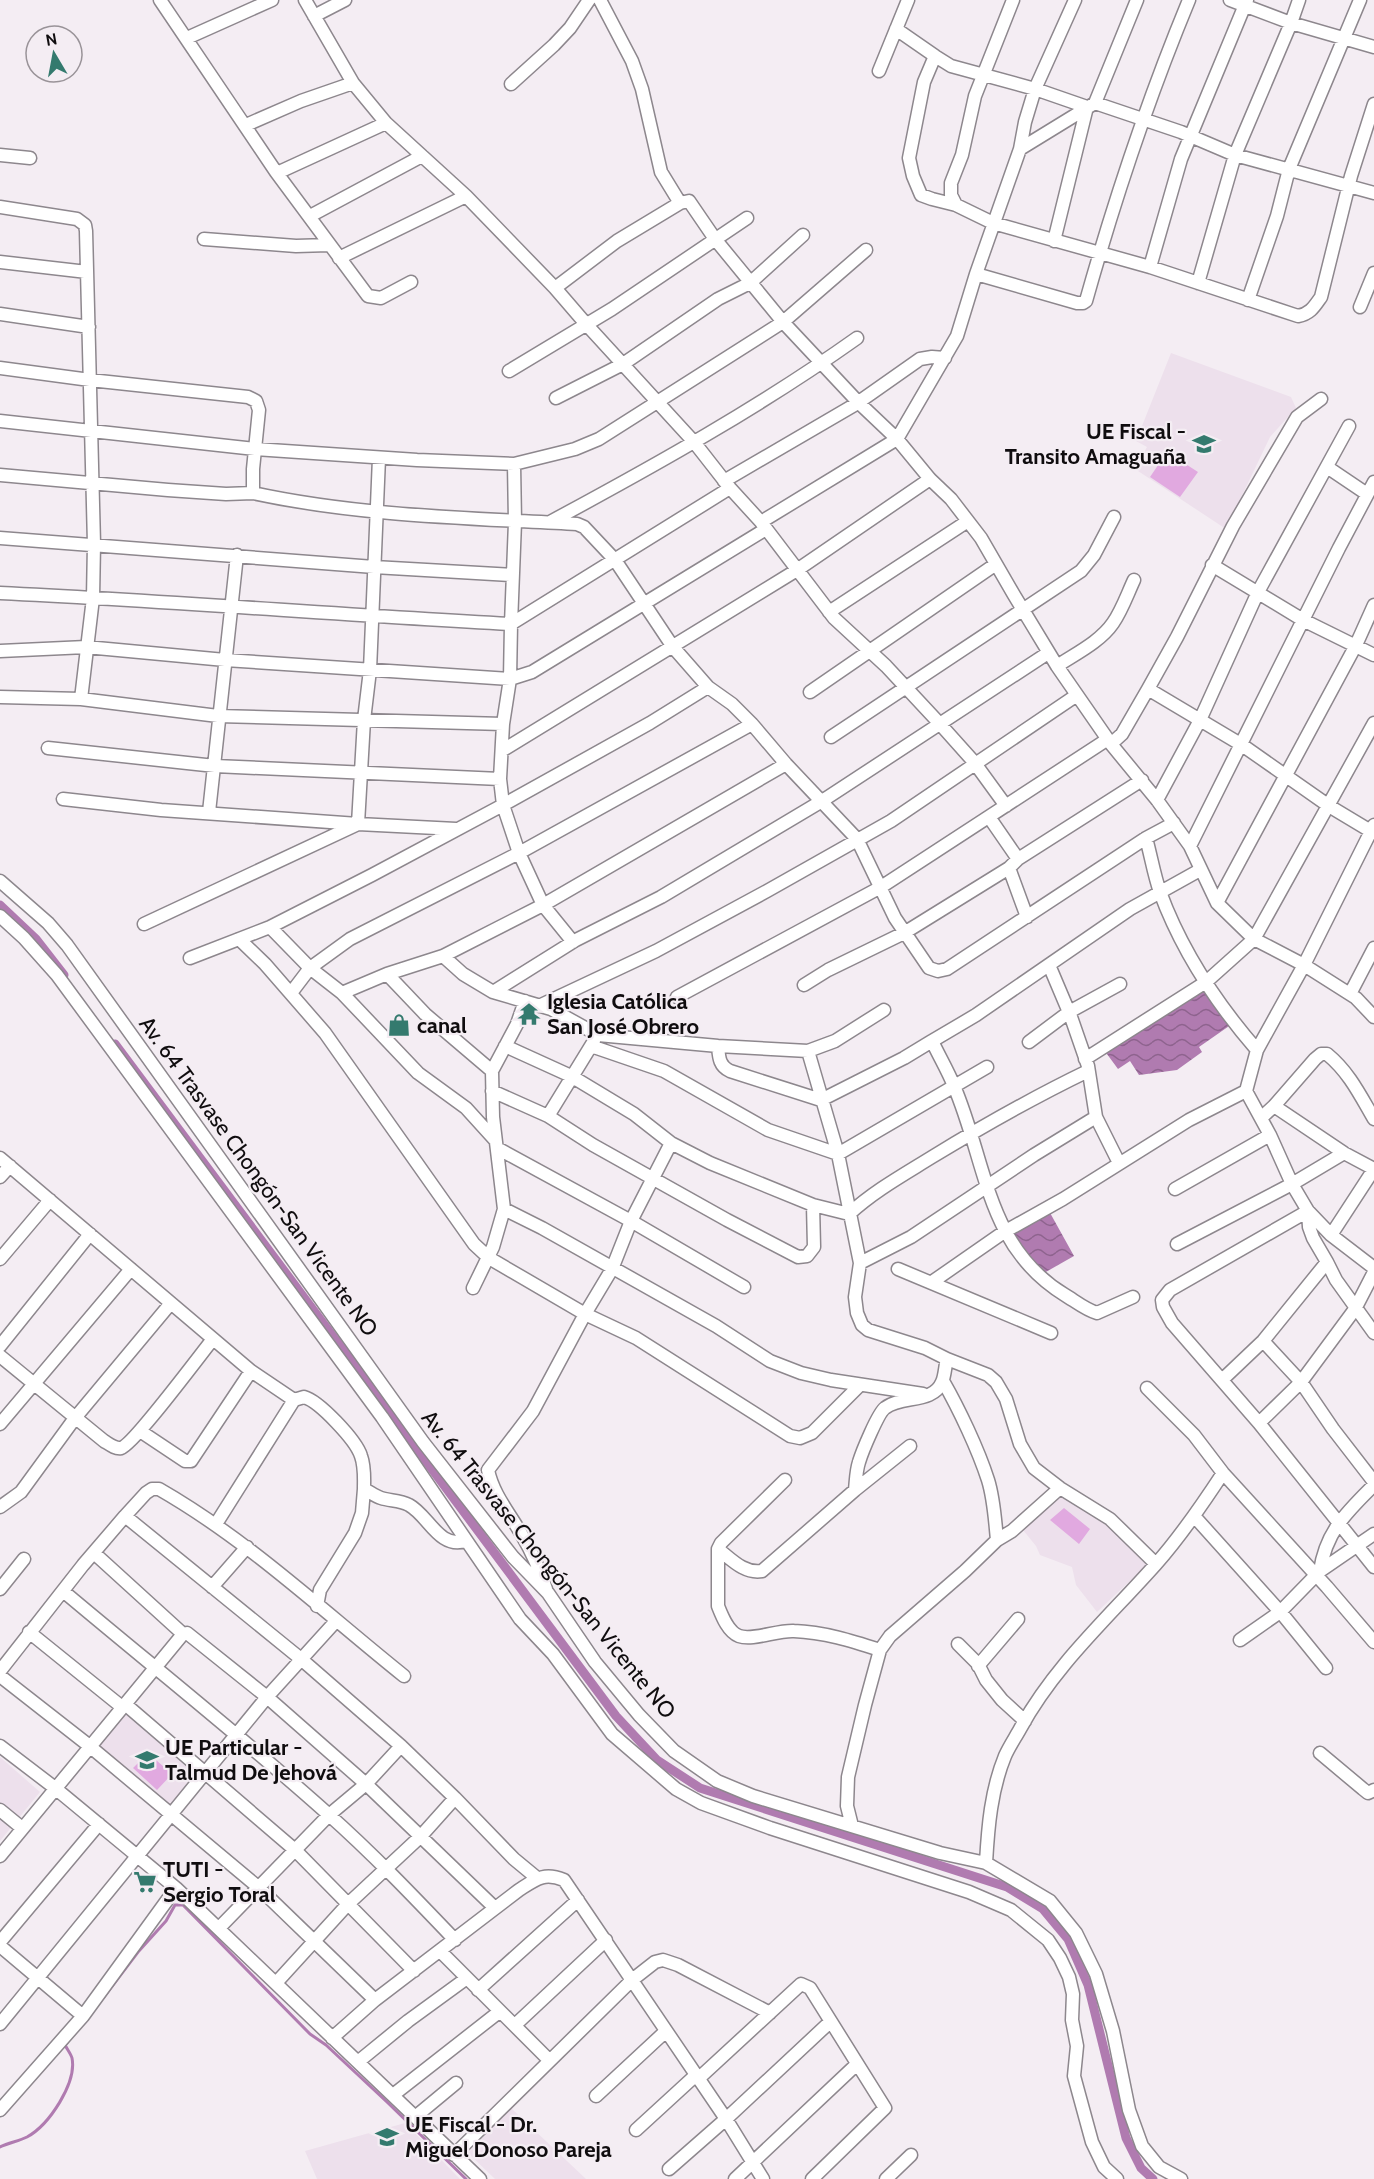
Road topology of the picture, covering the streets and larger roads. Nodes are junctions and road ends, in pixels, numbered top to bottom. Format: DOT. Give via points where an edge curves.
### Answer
graph roads {
  1 [pos="160,0"];
  2 [pos="272,0"];
  3 [pos="305,0"];
  4 [pos="345,0"];
  5 [pos="589,0"];
  6 [pos="600,0"];
  7 [pos="908,0"];
  8 [pos="1013,0"];
  9 [pos="1075,0"];
  10 [pos="1137,0"];
  11 [pos="1189,0"];
  12 [pos="1230,0"];
  13 [pos="1299,0"];
  14 [pos="1360,0"];
  15 [pos="1246,3"];
  16 [pos="314,16"];
  17 [pos="1291,23"];
  18 [pos="896,29"];
  19 [pos="188,38"];
  20 [pos="1344,38"];
  21 [pos="1374,47"];
  22 [pos="935,56"];
  23 [pos="879,71"];
  24 [pos="984,75"];
  25 [pos="353,83"];
  26 [pos="511,84"];
  27 [pos="1035,89"];
  28 [pos="1374,104"];
  29 [pos="1091,105"];
  30 [pos="1142,118"];
  31 [pos="386,123"];
  32 [pos="246,125"];
  33 [pos="1190,136"];
  34 [pos="1020,149"];
  35 [pos="0,155"];
  36 [pos="1234,155"];
  37 [pos="423,156"];
  38 [pos="30,158"];
  39 [pos="1289,170"];
  40 [pos="277,173"];
  41 [pos="1348,185"];
  42 [pos="1374,193"];
  43 [pos="466,196"];
  44 [pos="680,203"];
  45 [pos="956,205"];
  46 [pos="0,207"];
  47 [pos="310,216"];
  48 [pos="747,218"];
  49 [pos="993,223"];
  50 [pos="803,235"];
  51 [pos="204,238"];
  52 [pos="715,239"];
  53 [pos="1054,241"];
  54 [pos="329,245"];
  55 [pos="866,250"];
  56 [pos="1100,252"];
  57 [pos="339,258"];
  58 [pos="0,262"];
  59 [pos="1150,267"];
  60 [pos="87,272"];
  61 [pos="1374,273"];
  62 [pos="976,274"];
  63 [pos="411,282"];
  64 [pos="750,283"];
  65 [pos="1198,283"];
  66 [pos="555,288"];
  67 [pos="1248,300"];
  68 [pos="1360,307"];
  69 [pos="0,315"];
  70 [pos="783,322"];
  71 [pos="586,324"];
  72 [pos="89,327"];
  73 [pos="857,338"];
  74 [pos="945,358"];
  75 [pos="822,363"];
  76 [pos="623,364"];
  77 [pos="0,368"];
  78 [pos="509,371"];
  79 [pos="90,380"];
  80 [pos="556,398"];
  81 [pos="1322,399"];
  82 [pos="658,402"];
  83 [pos="858,402"];
  84 [pos="0,421"];
  85 [pos="1349,426"];
  86 [pos="91,432"];
  87 [pos="897,439"];
  88 [pos="694,442"];
  89 [pos="255,449"];
  90 [pos="379,458"];
  91 [pos="514,464"];
  92 [pos="1327,467"];
  93 [pos="0,475"];
  94 [pos="930,479"];
  95 [pos="93,482"];
  96 [pos="1374,482"];
  97 [pos="727,484"];
  98 [pos="253,493"];
  99 [pos="1367,494"];
  100 [pos="376,512"];
  101 [pos="1114,517"];
  102 [pos="968,521"];
  103 [pos="515,522"];
  104 [pos="550,522"];
  105 [pos="763,526"];
  106 [pos="0,538"];
  107 [pos="94,544"];
  108 [pos="237,555"];
  109 [pos="615,560"];
  110 [pos="996,564"];
  111 [pos="1212,565"];
  112 [pos="374,567"];
  113 [pos="797,570"];
  114 [pos="512,575"];
  115 [pos="1134,580"];
  116 [pos="1258,592"];
  117 [pos="0,593"];
  118 [pos="93,598"];
  119 [pos="645,603"];
  120 [pos="231,605"];
  121 [pos="1374,605"];
  122 [pos="1023,611"];
  123 [pos="829,612"];
  124 [pos="372,617"];
  125 [pos="1303,620"];
  126 [pos="511,624"];
  127 [pos="1356,645"];
  128 [pos="86,647"];
  129 [pos="673,647"];
  130 [pos="869,650"];
  131 [pos="0,651"];
  132 [pos="1048,653"];
  133 [pos="1374,655"];
  134 [pos="225,660"];
  135 [pos="1057,666"];
  136 [pos="370,670"];
  137 [pos="510,679"];
  138 [pos="708,687"];
  139 [pos="906,687"];
  140 [pos="1148,689"];
  141 [pos="810,692"];
  142 [pos="1077,695"];
  143 [pos="0,697"];
  144 [pos="81,699"];
  145 [pos="218,716"];
  146 [pos="364,720"];
  147 [pos="1200,720"];
  148 [pos="1374,723"];
  149 [pos="503,724"];
  150 [pos="752,724"];
  151 [pos="940,724"];
  152 [pos="831,736"];
  153 [pos="1109,741"];
  154 [pos="1242,745"];
  155 [pos="48,748"];
  156 [pos="503,750"];
  157 [pos="786,764"];
  158 [pos="976,764"];
  159 [pos="215,766"];
  160 [pos="361,772"];
  161 [pos="1286,776"];
  162 [pos="500,779"];
  163 [pos="1142,780"];
  164 [pos="63,799"];
  165 [pos="1157,800"];
  166 [pos="822,801"];
  167 [pos="502,805"];
  168 [pos="1006,806"];
  169 [pos="1329,806"];
  170 [pos="209,812"];
  171 [pos="989,817"];
  172 [pos="1174,823"];
  173 [pos="358,824"];
  174 [pos="457,829"];
  175 [pos="1373,830"];
  176 [pos="1146,838"];
  177 [pos="857,839"];
  178 [pos="1190,846"];
  179 [pos="519,853"];
  180 [pos="1014,863"];
  181 [pos="1200,870"];
  182 [pos="0,881"];
  183 [pos="880,887"];
  184 [pos="1160,892"];
  185 [pos="1217,903"];
  186 [pos="543,905"];
  187 [pos="0,916"];
  188 [pos="1028,917"];
  189 [pos="144,924"];
  190 [pos="270,927"];
  191 [pos="904,933"];
  192 [pos="239,939"];
  193 [pos="1254,939"];
  194 [pos="573,942"];
  195 [pos="1374,948"];
  196 [pos="443,956"];
  197 [pos="190,958"];
  198 [pos="1048,965"];
  199 [pos="1304,965"];
  200 [pos="310,968"];
  201 [pos="387,974"];
  202 [pos="1206,982"];
  203 [pos="1120,984"];
  204 [pos="804,985"];
  205 [pos="493,992"];
  206 [pos="291,993"];
  207 [pos="342,993"];
  208 [pos="1350,994"];
  209 [pos="677,997"];
  210 [pos="525,1001"];
  211 [pos="539,1006"];
  212 [pos="884,1010"];
  213 [pos="1069,1012"];
  214 [pos="1374,1017"];
  215 [pos="598,1035"];
  216 [pos="932,1041"];
  217 [pos="1029,1042"];
  218 [pos="505,1046"];
  219 [pos="591,1046"];
  220 [pos="718,1046"];
  221 [pos="808,1050"];
  222 [pos="1257,1050"];
  223 [pos="1087,1065"];
  224 [pos="987,1067"];
  225 [pos="492,1071"];
  226 [pos="572,1076"];
  227 [pos="954,1086"];
  228 [pos="492,1091"];
  229 [pos="1246,1091"];
  230 [pos="821,1100"];
  231 [pos="1274,1106"];
  232 [pos="548,1116"];
  233 [pos="1096,1117"];
  234 [pos="1261,1118"];
  235 [pos="1374,1119"];
  236 [pos="970,1134"];
  237 [pos="1269,1135"];
  238 [pos="671,1143"];
  239 [pos="496,1144"];
  240 [pos="838,1154"];
  241 [pos="1344,1154"];
  242 [pos="5,1162"];
  243 [pos="1119,1163"];
  244 [pos="1374,1169"];
  245 [pos="0,1177"];
  246 [pos="652,1177"];
  247 [pos="1292,1184"];
  248 [pos="986,1186"];
  249 [pos="1175,1189"];
  250 [pos="50,1200"];
  251 [pos="813,1205"];
  252 [pos="504,1209"];
  253 [pos="1308,1211"];
  254 [pos="849,1214"];
  255 [pos="631,1221"];
  256 [pos="1004,1232"];
  257 [pos="90,1234"];
  258 [pos="1331,1235"];
  259 [pos="1177,1244"];
  260 [pos="489,1258"];
  261 [pos="0,1259"];
  262 [pos="1327,1262"];
  263 [pos="860,1263"];
  264 [pos="131,1269"];
  265 [pos="612,1269"];
  266 [pos="898,1269"];
  267 [pos="1374,1270"];
  268 [pos="932,1282"];
  269 [pos="744,1287"];
  270 [pos="473,1288"];
  271 [pos="1133,1297"];
  272 [pos="171,1303"];
  273 [pos="1355,1309"];
  274 [pos="585,1314"];
  275 [pos="1051,1333"];
  276 [pos="1374,1333"];
  277 [pos="213,1339"];
  278 [pos="1263,1341"];
  279 [pos="0,1346"];
  280 [pos="0,1356"];
  281 [pos="947,1359"];
  282 [pos="251,1371"];
  283 [pos="1223,1379"];
  284 [pos="943,1381"];
  285 [pos="1301,1382"];
  286 [pos="34,1384"];
  287 [pos="860,1385"];
  288 [pos="1147,1389"];
  289 [pos="931,1395"];
  290 [pos="294,1400"];
  291 [pos="75,1418"];
  292 [pos="1259,1423"];
  293 [pos="0,1424"];
  294 [pos="140,1431"];
  295 [pos="910,1446"];
  296 [pos="1223,1473"];
  297 [pos="785,1480"];
  298 [pos="1374,1484"];
  299 [pos="1060,1488"];
  300 [pos="364,1489"];
  301 [pos="855,1490"];
  302 [pos="0,1507"];
  303 [pos="125,1516"];
  304 [pos="1194,1516"];
  305 [pos="216,1524"];
  306 [pos="1339,1524"];
  307 [pos="1374,1534"];
  308 [pos="997,1540"];
  309 [pos="465,1541"];
  310 [pos="1358,1546"];
  311 [pos="247,1547"];
  312 [pos="718,1549"];
  313 [pos="94,1552"];
  314 [pos="24,1559"];
  315 [pos="1156,1564"];
  316 [pos="1374,1567"];
  317 [pos="1318,1573"];
  318 [pos="212,1587"];
  319 [pos="0,1589"];
  320 [pos="63,1591"];
  321 [pos="548,1593"];
  322 [pos="317,1605"];
  323 [pos="1280,1612"];
  324 [pos="1018,1619"];
  325 [pos="336,1621"];
  326 [pos="29,1632"];
  327 [pos="183,1634"];
  328 [pos="1240,1640"];
  329 [pos="1374,1642"];
  330 [pos="958,1644"];
  331 [pos="880,1650"];
  332 [pos="301,1659"];
  333 [pos="978,1666"];
  334 [pos="154,1667"];
  335 [pos="1326,1668"];
  336 [pos="0,1671"];
  337 [pos="0,1676"];
  338 [pos="404,1676"];
  339 [pos="267,1697"];
  340 [pos="123,1706"];
  341 [pos="1024,1721"];
  342 [pos="236,1735"];
  343 [pos="0,1746"];
  344 [pos="89,1746"];
  345 [pos="401,1746"];
  346 [pos="1320,1753"];
  347 [pos="205,1774"];
  348 [pos="366,1784"];
  349 [pos="55,1788"];
  350 [pos="1374,1790"];
  351 [pos="455,1798"];
  352 [pos="0,1810"];
  353 [pos="171,1815"];
  354 [pos="329,1815"];
  355 [pos="99,1824"];
  356 [pos="852,1826"];
  357 [pos="22,1828"];
  358 [pos="421,1836"];
  359 [pos="295,1850"];
  360 [pos="137,1855"];
  361 [pos="0,1856"];
  362 [pos="986,1863"];
  363 [pos="386,1869"];
  364 [pos="537,1878"];
  365 [pos="258,1887"];
  366 [pos="176,1888"];
  367 [pos="578,1900"];
  368 [pos="348,1904"];
  369 [pos="495,1908"];
  370 [pos="219,1928"];
  371 [pos="314,1940"];
  372 [pos="455,1940"];
  373 [pos="606,1940"];
  374 [pos="0,1944"];
  375 [pos="440,1951"];
  376 [pos="414,1971"];
  377 [pos="39,1978"];
  378 [pos="467,1978"];
  379 [pos="632,1980"];
  380 [pos="276,1983"];
  381 [pos="478,1989"];
  382 [pos="375,2000"];
  383 [pos="499,2012"];
  384 [pos="770,2013"];
  385 [pos="83,2016"];
  386 [pos="830,2022"];
  387 [pos="0,2024"];
  388 [pos="515,2025"];
  389 [pos="666,2031"];
  390 [pos="332,2037"];
  391 [pos="549,2060"];
  392 [pos="359,2061"];
  393 [pos="857,2064"];
  394 [pos="697,2077"];
  395 [pos="456,2082"];
  396 [pos="393,2095"];
  397 [pos="596,2096"];
  398 [pos="0,2110"];
  399 [pos="415,2116"];
  400 [pos="726,2119"];
  401 [pos="636,2130"];
  402 [pos="454,2155"];
  403 [pos="911,2155"];
  404 [pos="753,2163"];
  405 [pos="669,2169"];
  406 [pos="480,2179"];
  407 [pos="735,2179"];
  408 [pos="763,2179"];
  409 [pos="812,2179"];
  410 [pos="886,2179"];
  411 [pos="1117,2179"];
  412 [pos="1181,2179"];
  1 -- 19 [label="street"];
  2 -- 19 [label="street"];
  3 -- 16 [label="street"];
  4 -- 16 [label="street"];
  5 -- 26 [label="street" via="570,28"];
  6 -- 44 [label="street" via="632,61 661,172"];
  7 -- 18 [label="street"];
  8 -- 24 [label="street"];
  9 -- 27 [label="street"];
  10 -- 29 [label="street"];
  11 -- 30 [label="street"];
  12 -- 15 [label="street"];
  13 -- 17 [label="street"];
  14 -- 20 [label="street"];
  15 -- 17 [label="street"];
  15 -- 33 [label="street"];
  16 -- 25 [label="street"];
  17 -- 20 [label="street"];
  17 -- 36 [label="street"];
  18 -- 22 [label="street"];
  18 -- 23 [label="street"];
  19 -- 32 [label="street"];
  20 -- 21 [label="street"];
  20 -- 39 [label="street"];
  22 -- 24 [label="street" via="951,66"];
  22 -- 45 [label="street" via="924,82 909,158 921,195"];
  24 -- 27 [label="street"];
  24 -- 45 [label="street" via="951,183"];
  25 -- 31 [label="street"];
  25 -- 32 [label="street"];
  27 -- 29 [label="street"];
  27 -- 34 [label="street"];
  28 -- 41 [label="street"];
  29 -- 30 [label="street"];
  29 -- 34 [label="street"];
  29 -- 53 [label="street"];
  30 -- 33 [label="street"];
  30 -- 56 [label="street"];
  31 -- 37 [label="street"];
  31 -- 40 [label="street"];
  32 -- 40 [label="street"];
  33 -- 36 [label="street"];
  33 -- 59 [label="street"];
  34 -- 49 [label="street"];
  35 -- 38 [label="street"];
  36 -- 39 [label="street"];
  36 -- 65 [label="street"];
  37 -- 43 [label="street"];
  37 -- 47 [label="street"];
  39 -- 41 [label="street"];
  39 -- 67 [label="street"];
  40 -- 47 [label="street"];
  41 -- 42 [label="street"];
  41 -- 67 [label="street" via="1326,281 1312,310 1298,316"];
  43 -- 57 [label="street"];
  43 -- 66 [label="street"];
  44 -- 52 [label="street" via="689,201 693,205"];
  44 -- 66 [label="street" via="617,241"];
  45 -- 49 [label="street"];
  46 -- 60 [label="street" via="82,222 86,231"];
  47 -- 54 [label="street"];
  48 -- 52 [label="street"];
  49 -- 53 [label="street"];
  49 -- 62 [label="street"];
  50 -- 64 [label="street"];
  51 -- 54 [label="street"];
  52 -- 64 [label="street"];
  52 -- 71 [label="street"];
  53 -- 56 [label="street"];
  54 -- 57 [label="street"];
  55 -- 70 [label="street"];
  56 -- 59 [label="street"];
  56 -- 62 [label="street" via="1083,303"];
  57 -- 63 [label="street" via="368,296 374,298"];
  58 -- 60 [label="street"];
  59 -- 65 [label="street"];
  60 -- 72 [label="street"];
  61 -- 68 [label="street"];
  62 -- 74 [label="street" via="957,336"];
  64 -- 70 [label="street"];
  64 -- 76 [label="street" via="718,299"];
  65 -- 67 [label="street"];
  66 -- 71 [label="street"];
  69 -- 72 [label="street"];
  70 -- 75 [label="street"];
  70 -- 82 [label="street"];
  71 -- 76 [label="street"];
  71 -- 78 [label="street"];
  72 -- 79 [label="street"];
  73 -- 75 [label="street"];
  74 -- 83 [label="street" via="920,359"];
  74 -- 87 [label="street"];
  75 -- 83 [label="street"];
  75 -- 88 [label="street"];
  76 -- 80 [label="street"];
  76 -- 82 [label="street"];
  77 -- 79 [label="street"];
  79 -- 86 [label="street"];
  79 -- 89 [label="street" via="248,397 256,401 259,410"];
  81 -- 111 [label="street" via="1297,417"];
  82 -- 88 [label="street"];
  82 -- 91 [label="street" via="586,445"];
  83 -- 87 [label="street"];
  83 -- 97 [label="street"];
  84 -- 86 [label="street"];
  85 -- 92 [label="street"];
  86 -- 89 [label="street"];
  86 -- 95 [label="street"];
  87 -- 94 [label="street"];
  87 -- 105 [label="street"];
  88 -- 97 [label="street"];
  88 -- 104 [label="street"];
  89 -- 90 [label="street"];
  89 -- 98 [label="street"];
  90 -- 91 [label="street"];
  90 -- 100 [label="street"];
  91 -- 103 [label="street"];
  92 -- 99 [label="street"];
  92 -- 116 [label="street"];
  93 -- 95 [label="street"];
  94 -- 102 [label="street"];
  94 -- 113 [label="street"];
  95 -- 98 [label="street"];
  95 -- 107 [label="street"];
  96 -- 99 [label="street"];
  97 -- 105 [label="street"];
  97 -- 109 [label="street"];
  98 -- 100 [label="street"];
  99 -- 125 [label="street"];
  100 -- 103 [label="street"];
  100 -- 112 [label="street"];
  101 -- 122 [label="street" via="1081,571"];
  102 -- 110 [label="street"];
  102 -- 123 [label="street"];
  103 -- 104 [label="street"];
  103 -- 114 [label="street"];
  104 -- 109 [label="street" via="584,526"];
  105 -- 113 [label="street"];
  105 -- 119 [label="street"];
  106 -- 107 [label="street"];
  107 -- 108 [label="street"];
  107 -- 118 [label="street"];
  108 -- 112 [label="street"];
  108 -- 120 [label="street"];
  109 -- 119 [label="street"];
  109 -- 126 [label="street"];
  110 -- 122 [label="street"];
  110 -- 130 [label="street"];
  111 -- 116 [label="street"];
  111 -- 140 [label="street"];
  112 -- 114 [label="street"];
  112 -- 124 [label="street"];
  113 -- 123 [label="street"];
  113 -- 129 [label="street"];
  114 -- 126 [label="street"];
  115 -- 135 [label="street" via="1112,625"];
  116 -- 125 [label="street"];
  116 -- 147 [label="street"];
  117 -- 118 [label="street"];
  118 -- 120 [label="street"];
  118 -- 128 [label="street"];
  119 -- 129 [label="street"];
  119 -- 137 [label="street" via="532,672"];
  120 -- 124 [label="street"];
  120 -- 134 [label="street"];
  121 -- 127 [label="street"];
  122 -- 132 [label="street"];
  122 -- 139 [label="street"];
  123 -- 130 [label="street"];
  124 -- 126 [label="street"];
  124 -- 136 [label="street"];
  125 -- 127 [label="street"];
  125 -- 154 [label="street"];
  126 -- 137 [label="street"];
  127 -- 133 [label="street"];
  127 -- 161 [label="street"];
  128 -- 131 [label="street"];
  128 -- 134 [label="street"];
  128 -- 144 [label="street"];
  129 -- 138 [label="street"];
  129 -- 156 [label="street"];
  130 -- 139 [label="street"];
  130 -- 141 [label="street"];
  132 -- 135 [label="street"];
  132 -- 151 [label="street"];
  134 -- 136 [label="street"];
  134 -- 145 [label="street"];
  135 -- 142 [label="street"];
  136 -- 137 [label="street"];
  136 -- 146 [label="street"];
  137 -- 149 [label="street"];
  138 -- 150 [label="street"];
  138 -- 167 [label="street"];
  139 -- 151 [label="street"];
  139 -- 152 [label="street"];
  140 -- 147 [label="street"];
  140 -- 153 [label="street" via="1122,734"];
  142 -- 153 [label="street"];
  142 -- 158 [label="street"];
  143 -- 144 [label="street"];
  144 -- 145 [label="street"];
  145 -- 146 [label="street"];
  145 -- 159 [label="street"];
  146 -- 149 [label="street"];
  146 -- 160 [label="street"];
  147 -- 154 [label="street"];
  147 -- 165 [label="street"];
  148 -- 169 [label="street"];
  149 -- 156 [label="street"];
  150 -- 157 [label="street"];
  150 -- 179 [label="street"];
  151 -- 158 [label="street"];
  151 -- 166 [label="street"];
  153 -- 163 [label="street"];
  153 -- 168 [label="street"];
  154 -- 161 [label="street"];
  154 -- 178 [label="street"];
  155 -- 159 [label="street"];
  156 -- 162 [label="street"];
  157 -- 166 [label="street"];
  157 -- 186 [label="street"];
  158 -- 168 [label="street"];
  158 -- 177 [label="street"];
  159 -- 160 [label="street"];
  159 -- 170 [label="street"];
  160 -- 162 [label="street"];
  160 -- 173 [label="street"];
  161 -- 169 [label="street"];
  161 -- 185 [label="street"];
  162 -- 167 [label="street"];
  163 -- 165 [label="street"];
  163 -- 180 [label="street"];
  164 -- 170 [label="street"];
  165 -- 172 [label="street"];
  166 -- 177 [label="street"];
  166 -- 194 [label="street" via="661,897"];
  167 -- 174 [label="street"];
  167 -- 179 [label="street"];
  168 -- 171 [label="street"];
  169 -- 175 [label="street"];
  169 -- 193 [label="street"];
  170 -- 173 [label="street"];
  171 -- 180 [label="street"];
  171 -- 183 [label="street"];
  172 -- 176 [label="street"];
  172 -- 178 [label="street"];
  173 -- 174 [label="street"];
  173 -- 189 [label="street"];
  174 -- 190 [label="street"];
  175 -- 199 [label="street"];
  176 -- 184 [label="street"];
  176 -- 188 [label="street"];
  177 -- 183 [label="street"];
  177 -- 211 [label="street" via="656,951"];
  178 -- 181 [label="street"];
  179 -- 186 [label="street"];
  179 -- 200 [label="street" via="359,934"];
  180 -- 188 [label="street"];
  180 -- 191 [label="street"];
  181 -- 184 [label="street"];
  181 -- 185 [label="street"];
  182 -- 321 [label="street, Av. 64 Trasvase Chongón-San Vicente NO" via="67,945 423,1442 513,1557"];
  183 -- 191 [label="street"];
  183 -- 209 [label="street"];
  184 -- 198 [label="street"];
  184 -- 202 [label="street"];
  185 -- 193 [label="street"];
  186 -- 194 [label="street"];
  186 -- 196 [label="street"];
  187 -- 309 [label="street" via="57,975 382,1417"];
  188 -- 191 [label="street" via="938,971 929,968"];
  190 -- 192 [label="street"];
  190 -- 200 [label="street"];
  191 -- 204 [label="street"];
  192 -- 197 [label="street"];
  192 -- 206 [label="street"];
  193 -- 199 [label="street"];
  193 -- 202 [label="street"];
  194 -- 205 [label="street"];
  195 -- 208 [label="street"];
  196 -- 201 [label="street"];
  196 -- 205 [label="street"];
  198 -- 213 [label="street"];
  198 -- 216 [label="street"];
  199 -- 208 [label="street"];
  199 -- 222 [label="street"];
  200 -- 206 [label="street"];
  200 -- 207 [label="street"];
  201 -- 207 [label="street"];
  201 -- 225 [label="street" via="425,1014"];
  202 -- 222 [label="street"];
  202 -- 223 [label="street"];
  203 -- 213 [label="street"];
  205 -- 210 [label="street"];
  206 -- 260 [label="street" via="325,1033 474,1244"];
  207 -- 239 [label="street" via="418,1073 466,1108"];
  208 -- 214 [label="street"];
  210 -- 211 [label="street"];
  210 -- 218 [label="street"];
  211 -- 215 [label="street"];
  212 -- 221 [label="street" via="835,1041"];
  213 -- 217 [label="street"];
  213 -- 223 [label="street"];
  215 -- 219 [label="street"];
  215 -- 220 [label="street"];
  216 -- 227 [label="street"];
  216 -- 230 [label="street"];
  218 -- 225 [label="street"];
  218 -- 226 [label="street"];
  219 -- 226 [label="street"];
  219 -- 240 [label="street" via="664,1071 768,1130"];
  220 -- 221 [label="street"];
  220 -- 230 [label="street" via="723,1068"];
  221 -- 230 [label="street"];
  222 -- 229 [label="street"];
  223 -- 233 [label="street"];
  223 -- 236 [label="street"];
  224 -- 227 [label="street"];
  225 -- 228 [label="street"];
  226 -- 232 [label="street"];
  226 -- 238 [label="street" via="634,1114"];
  227 -- 236 [label="street"];
  227 -- 240 [label="street"];
  228 -- 232 [label="street"];
  228 -- 239 [label="street"];
  229 -- 234 [label="street"];
  229 -- 243 [label="street"];
  230 -- 240 [label="street"];
  231 -- 234 [label="street"];
  231 -- 235 [label="street" via="1315,1059 1327,1054 1355,1084"];
  231 -- 241 [label="street"];
  232 -- 246 [label="street"];
  233 -- 243 [label="street"];
  233 -- 248 [label="street"];
  234 -- 237 [label="street"];
  236 -- 248 [label="street"];
  236 -- 254 [label="street" via="868,1197"];
  237 -- 247 [label="street"];
  237 -- 249 [label="street"];
  238 -- 246 [label="street"];
  238 -- 251 [label="street"];
  239 -- 252 [label="street"];
  239 -- 255 [label="street"];
  240 -- 254 [label="street"];
  241 -- 244 [label="street"];
  241 -- 247 [label="street"];
  242 -- 245 [label="street"];
  242 -- 250 [label="street"];
  243 -- 256 [label="street"];
  244 -- 258 [label="street"];
  246 -- 251 [label="street" via="798,1257 807,1256 814,1247"];
  246 -- 255 [label="street"];
  247 -- 253 [label="street"];
  247 -- 259 [label="street"];
  248 -- 256 [label="street"];
  248 -- 263 [label="street" via="910,1237"];
  250 -- 257 [label="street"];
  250 -- 261 [label="street"];
  251 -- 254 [label="street"];
  252 -- 260 [label="street"];
  252 -- 265 [label="street"];
  253 -- 258 [label="street"];
  253 -- 262 [label="street" via="1313,1238"];
  253 -- 283 [label="street" via="1162,1300 1172,1323"];
  254 -- 263 [label="street"];
  255 -- 265 [label="street"];
  255 -- 269 [label="street"];
  256 -- 268 [label="street"];
  256 -- 271 [label="street" via="1048,1285 1092,1311 1102,1312"];
  257 -- 264 [label="street"];
  257 -- 279 [label="street"];
  258 -- 267 [label="street"];
  260 -- 270 [label="street"];
  260 -- 274 [label="street"];
  262 -- 273 [label="street"];
  262 -- 278 [label="street"];
  263 -- 281 [label="street" via="855,1297 862,1325"];
  264 -- 272 [label="street"];
  264 -- 286 [label="street"];
  265 -- 274 [label="street"];
  265 -- 287 [label="street" via="716,1326 770,1361 801,1373"];
  266 -- 268 [label="street"];
  267 -- 273 [label="street"];
  268 -- 275 [label="street"];
  272 -- 277 [label="street"];
  272 -- 291 [label="street"];
  273 -- 276 [label="street"];
  273 -- 285 [label="street"];
  274 -- 287 [label="street" via="636,1338 790,1436 800,1438 812,1433"];
  274 -- 321 [label="street" via="533,1411 488,1470 490,1483 537,1563"];
  277 -- 282 [label="street"];
  277 -- 294 [label="street"];
  278 -- 283 [label="street"];
  278 -- 285 [label="street"];
  280 -- 286 [label="street"];
  281 -- 284 [label="street"];
  281 -- 299 [label="street" via="996,1382 1006,1399 1020,1444 1034,1468"];
  282 -- 290 [label="street"];
  282 -- 294 [label="street" via="191,1461 185,1461"];
  283 -- 292 [label="street"];
  284 -- 289 [label="street"];
  284 -- 308 [label="street" via="988,1481"];
  285 -- 292 [label="street"];
  285 -- 298 [label="street"];
  286 -- 291 [label="street"];
  286 -- 293 [label="street"];
  287 -- 289 [label="street"];
  288 -- 296 [label="street" via="1194,1435"];
  289 -- 301 [label="street" via="896,1402 883,1409 861,1457"];
  290 -- 300 [label="street" via="308,1397 350,1436 362,1458"];
  290 -- 305 [label="street"];
  291 -- 294 [label="street" via="116,1448 127,1445"];
  291 -- 302 [label="street" via="21,1492"];
  292 -- 306 [label="street"];
  295 -- 301 [label="street"];
  296 -- 304 [label="street"];
  296 -- 317 [label="street"];
  297 -- 312 [label="street"];
  298 -- 306 [label="street"];
  299 -- 308 [label="street"];
  299 -- 315 [label="street" via="1110,1518"];
  300 -- 309 [label="street" via="411,1506 445,1539"];
  300 -- 322 [label="street" via="355,1533 320,1590"];
  301 -- 312 [label="street" via="762,1571 745,1569"];
  303 -- 305 [label="street" via="146,1493 159,1489"];
  303 -- 313 [label="street"];
  303 -- 318 [label="street"];
  304 -- 315 [label="street"];
  304 -- 323 [label="street"];
  305 -- 311 [label="street"];
  306 -- 310 [label="street"];
  306 -- 317 [label="street" via="1323,1551"];
  307 -- 310 [label="street"];
  308 -- 331 [label="street" via="890,1636"];
  309 -- 411 [label="street" via="604,1726 676,1789 701,1803 770,1828 969,1892 1011,1910 1048,1940 1069,1977 1073,1994 1077,2046 1074,2076 1092,2142 1104,2167"];
  310 -- 316 [label="street"];
  310 -- 317 [label="street"];
  311 -- 318 [label="street"];
  311 -- 322 [label="street"];
  312 -- 331 [label="street" via="718,1606 733,1633 749,1638 776,1631 823,1634"];
  313 -- 320 [label="street"];
  313 -- 327 [label="street"];
  314 -- 319 [label="street"];
  315 -- 341 [label="street" via="1051,1679"];
  317 -- 323 [label="street"];
  317 -- 329 [label="street"];
  318 -- 332 [label="street"];
  320 -- 326 [label="street"];
  320 -- 334 [label="street"];
  321 -- 356 [label="street, Av. 64 Trasvase Chongón-San Vicente NO" via="595,1662 674,1751 717,1781"];
  322 -- 325 [label="street"];
  323 -- 328 [label="street"];
  323 -- 335 [label="street"];
  324 -- 333 [label="street"];
  325 -- 332 [label="street"];
  325 -- 338 [label="street"];
  326 -- 336 [label="street"];
  326 -- 340 [label="street"];
  327 -- 334 [label="street"];
  327 -- 339 [label="street" via="191,1634"];
  330 -- 333 [label="street"];
  331 -- 356 [label="street" via="848,1777 847,1806"];
  332 -- 339 [label="street"];
  332 -- 345 [label="street"];
  333 -- 341 [label="street" via="1002,1700"];
  334 -- 340 [label="street"];
  334 -- 342 [label="street"];
  337 -- 344 [label="street"];
  339 -- 342 [label="street"];
  339 -- 348 [label="street"];
  340 -- 344 [label="street"];
  340 -- 347 [label="street"];
  341 -- 362 [label="street" via="1005,1757 990,1813"];
  342 -- 347 [label="street"];
  342 -- 354 [label="street"];
  343 -- 349 [label="street"];
  344 -- 349 [label="street"];
  344 -- 353 [label="street"];
  345 -- 348 [label="street"];
  345 -- 351 [label="street"];
  346 -- 350 [label="street" via="1363,1789"];
  347 -- 353 [label="street"];
  347 -- 359 [label="street"];
  348 -- 354 [label="street"];
  348 -- 358 [label="street"];
  349 -- 355 [label="street"];
  349 -- 357 [label="street"];
  351 -- 358 [label="street"];
  351 -- 364 [label="street"];
  352 -- 357 [label="street"];
  353 -- 360 [label="street"];
  353 -- 365 [label="street"];
  354 -- 359 [label="street"];
  354 -- 363 [label="street"];
  355 -- 360 [label="street"];
  355 -- 374 [label="street"];
  356 -- 362 [label="street, Av. 64 Trasvase Chongón-San Vicente NO"];
  357 -- 361 [label="street"];
  358 -- 363 [label="street"];
  358 -- 369 [label="street"];
  359 -- 365 [label="street"];
  359 -- 368 [label="street"];
  360 -- 366 [label="street"];
  360 -- 377 [label="street"];
  362 -- 412 [label="street, Av. 64 Trasvase Chongón-San Vicente NO" via="1050,1901 1076,1933 1096,1974 1113,2031 1129,2110 1142,2146 1159,2167"];
  363 -- 368 [label="street"];
  363 -- 372 [label="street"];
  364 -- 367 [label="street" via="552,1875 564,1880"];
  364 -- 369 [label="street"];
  365 -- 370 [label="street"];
  365 -- 371 [label="street"];
  366 -- 370 [label="street"];
  366 -- 385 [label="street"];
  367 -- 373 [label="street"];
  367 -- 381 [label="street"];
  368 -- 371 [label="street"];
  368 -- 376 [label="street"];
  369 -- 372 [label="street"];
  370 -- 380 [label="street"];
  371 -- 380 [label="street"];
  371 -- 382 [label="street"];
  372 -- 375 [label="street"];
  373 -- 379 [label="street"];
  373 -- 388 [label="street"];
  374 -- 377 [label="street"];
  375 -- 376 [label="street"];
  375 -- 378 [label="street"];
  376 -- 382 [label="street"];
  377 -- 385 [label="street"];
  377 -- 387 [label="street"];
  378 -- 381 [label="street"];
  378 -- 392 [label="street"];
  379 -- 384 [label="street" via="663,1960"];
  379 -- 389 [label="street"];
  379 -- 391 [label="street"];
  380 -- 390 [label="street"];
  381 -- 383 [label="street"];
  382 -- 390 [label="street"];
  383 -- 388 [label="street"];
  383 -- 396 [label="street"];
  384 -- 386 [label="street" via="801,1984 810,1988"];
  384 -- 394 [label="street"];
  385 -- 398 [label="street"];
  386 -- 393 [label="street"];
  386 -- 400 [label="street"];
  388 -- 391 [label="street"];
  389 -- 394 [label="street"];
  389 -- 397 [label="street"];
  390 -- 392 [label="street"];
  391 -- 402 [label="street"];
  392 -- 396 [label="street"];
  393 -- 404 [label="street"];
  393 -- 409 [label="street" via="885,2108"];
  394 -- 400 [label="street"];
  394 -- 401 [label="street"];
  395 -- 399 [label="street"];
  396 -- 399 [label="street"];
  399 -- 402 [label="street"];
  400 -- 404 [label="street"];
  400 -- 405 [label="street"];
  402 -- 406 [label="street"];
  403 -- 410 [label="street"];
  404 -- 407 [label="street"];
  404 -- 408 [label="street"];
}
